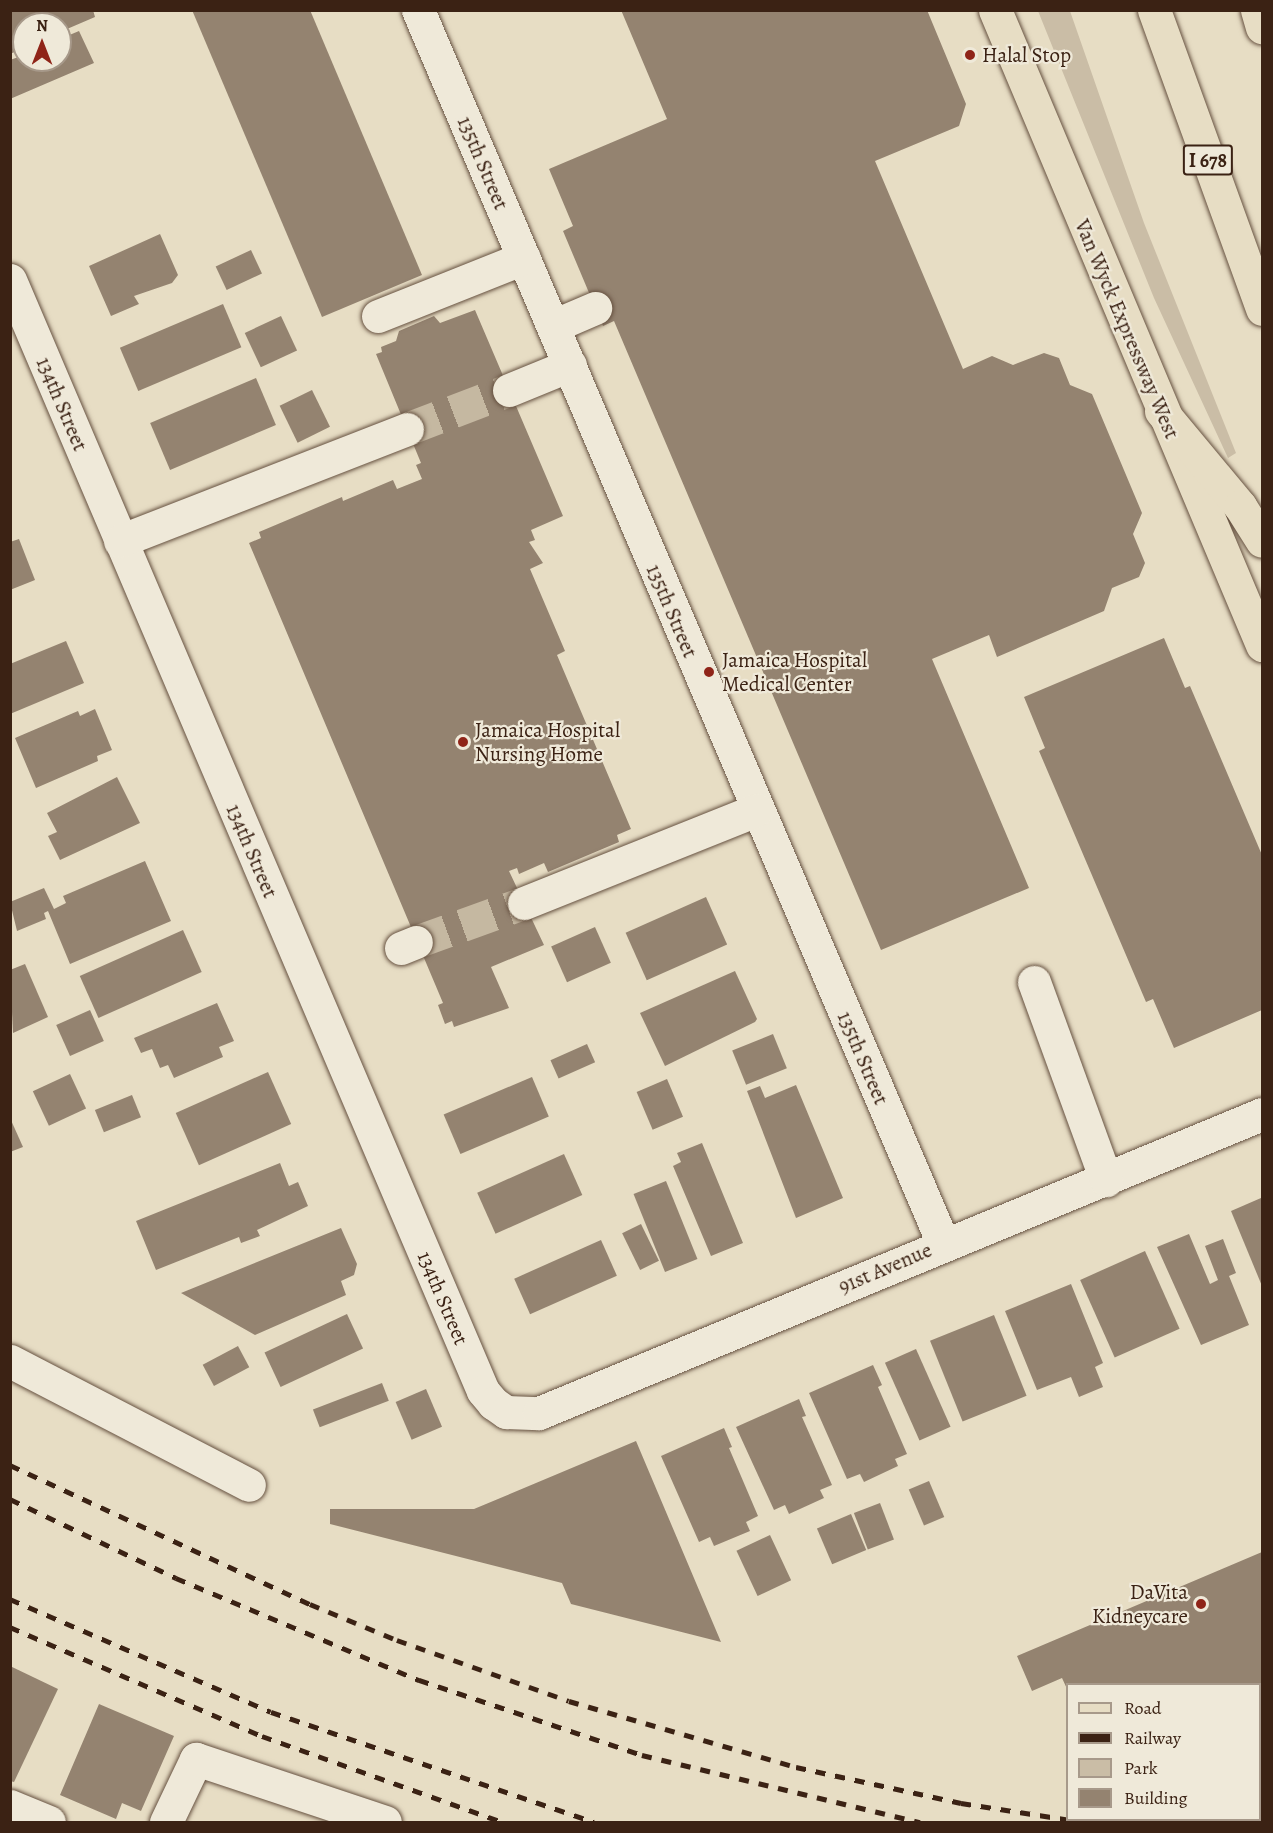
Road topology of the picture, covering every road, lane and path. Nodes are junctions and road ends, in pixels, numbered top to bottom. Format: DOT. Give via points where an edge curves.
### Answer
graph roads {
  1 [pos="418,10"];
  2 [pos="995,10"];
  3 [pos="1154,10"];
  4 [pos="1257,10"];
  5 [pos="1263,27"];
  6 [pos="524,258"];
  7 [pos="10,280"];
  8 [pos="595,308"];
  9 [pos="1263,309"];
  10 [pos="378,316"];
  11 [pos="553,326"];
  12 [pos="570,366"];
  13 [pos="509,390"];
  14 [pos="1161,411"];
  15 [pos="407,429"];
  16 [pos="120,541"];
  17 [pos="1263,541"];
  18 [pos="1263,645"];
  19 [pos="757,810"];
  20 [pos="524,903"];
  21 [pos="1034,982"];
  22 [pos="1263,1114"];
  23 [pos="1106,1180"];
  24 [pos="943,1243"];
  25 [pos="10,1360"];
  26 [pos="506,1412"];
  27 [pos="249,1485"];
  28 [pos="10,1806"];
  29 [pos="49,1822"];
  30 [pos="166,1822"];
  31 [pos="385,1822"];
  1 -- 6 [label="street, 135th Street"];
  2 -- 14 [label="main road, Van Wyck Expressway West"];
  3 -- 9 [label="main road, I 678"];
  4 -- 5 [label="main road"];
  6 -- 10 [label="street"];
  6 -- 11 [label="street, 135th Street"];
  7 -- 16 [label="street, 134th Street"];
  8 -- 11 [label="street"];
  11 -- 12 [label="street, 135th Street"];
  12 -- 13 [label="street"];
  12 -- 19 [label="street, 135th Street"];
  14 -- 17 [label="main road" via="1240,506"];
  14 -- 18 [label="main road, Van Wyck Expressway West"];
  15 -- 16 [label="street"];
  16 -- 26 [label="street, 134th Street" via="483,1391"];
  19 -- 20 [label="street"];
  19 -- 24 [label="street, 135th Street"];
  21 -- 23 [label="street"];
  22 -- 23 [label="street, 91st Avenue"];
  23 -- 24 [label="street, 91st Avenue"];
  24 -- 26 [label="street, 91st Avenue" via="539,1413"];
  25 -- 27 [label="street"];
  28 -- 29 [label="street"];
  30 -- 31 [label="street" via="196,1759"];
}
